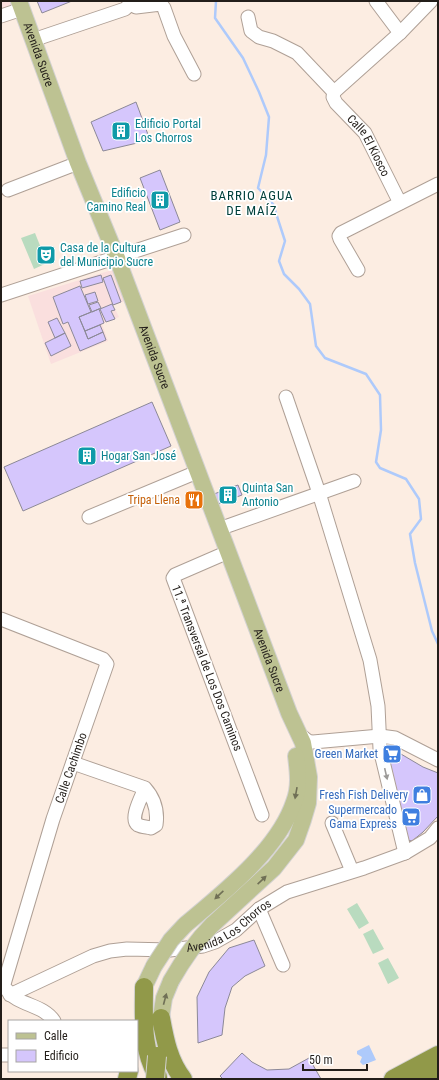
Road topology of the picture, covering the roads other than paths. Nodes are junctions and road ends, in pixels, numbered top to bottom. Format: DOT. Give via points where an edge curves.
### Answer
graph roads {
  1 [pos="376,1"];
  2 [pos="431,1"];
  3 [pos="130,2"];
  4 [pos="21,5"];
  5 [pos="1,16"];
  6 [pos="248,17"];
  7 [pos="400,33"];
  8 [pos="33,40"];
  9 [pos="194,74"];
  10 [pos="334,92"];
  11 [pos="78,162"];
  12 [pos="438,184"];
  13 [pos="8,190"];
  14 [pos="400,203"];
  15 [pos="184,235"];
  16 [pos="117,258"];
  17 [pos="358,270"];
  18 [pos="1,295"];
  19 [pos="286,397"];
  20 [pos="197,472"];
  21 [pos="354,481"];
  22 [pos="319,494"];
  23 [pos="89,517"];
  24 [pos="219,529"];
  25 [pos="228,552"];
  26 [pos="1,619"];
  27 [pos="289,713"];
  28 [pos="298,733"];
  29 [pos="380,736"];
  30 [pos="339,740"];
  31 [pos="438,760"];
  32 [pos="73,763"];
  33 [pos="309,777"];
  34 [pos="145,788"];
  35 [pos="262,815"];
  36 [pos="332,823"];
  37 [pos="438,828"];
  38 [pos="404,853"];
  39 [pos="352,871"];
  40 [pos="259,909"];
  41 [pos="283,965"];
  42 [pos="5,985"];
  43 [pos="144,987"];
  44 [pos="161,1018"];
  45 [pos="53,1020"];
  46 [pos="138,1020"];
  47 [pos="438,1055"];
  48 [pos="438,1068"];
  49 [pos="155,1079"];
  50 [pos="159,1079"];
  51 [pos="183,1079"];
  52 [pos="393,1079"];
  53 [pos="422,1079"];
  1 -- 7 [label="street"];
  2 -- 7 [label="street"];
  3 -- 8 [label="street" via="125,9"];
  3 -- 9 [label="street" via="136,7 161,4"];
  4 -- 5 [label="street"];
  4 -- 8 [label="main road, Avenida Sucre"];
  6 -- 10 [label="street, Calle El Kiosco" via="251,30 259,37 297,53"];
  7 -- 10 [label="street"];
  8 -- 11 [label="main road, Avenida Sucre"];
  10 -- 14 [label="street, Calle El Kiosco" via="336,103 365,133"];
  11 -- 13 [label="street"];
  11 -- 16 [label="main road, Avenida Sucre"];
  12 -- 14 [label="street"];
  14 -- 17 [label="street" via="339,236"];
  15 -- 16 [label="street"];
  16 -- 18 [label="street"];
  16 -- 20 [label="main road, Avenida Sucre"];
  19 -- 22 [label="street"];
  20 -- 23 [label="street"];
  20 -- 24 [label="main road, Avenida Sucre"];
  21 -- 22 [label="street"];
  22 -- 24 [label="street"];
  22 -- 29 [label="street" via="370,660"];
  24 -- 25 [label="main road, Avenida Sucre"];
  25 -- 27 [label="main road, Avenida Sucre"];
  25 -- 35 [label="street, 11.ª Transversal de Los Dos Caminos" via="173,578"];
  26 -- 32 [label="street, Calle Cachimbo" via="106,661"];
  27 -- 28 [label="main road, Avenida Sucre"];
  27 -- 43 [label="main road, Avenida Sucre, one-way, bridge" via="298,773 295,801 287,820 253,864 171,940"];
  28 -- 30 [label="street" via="313,742"];
  28 -- 33 [label="main road, Avenida Sucre" via="306,754"];
  29 -- 30 [label="street"];
  29 -- 31 [label="street" via="395,738"];
  29 -- 38 [label="street, one-way" via="380,749"];
  30 -- 33 [label="street" via="316,748 312,752"];
  32 -- 34 [label="street"];
  32 -- 42 [label="street, Calle Cachimbo" via="53,819"];
  44 -- 33 [label="main road, Avenida Sucre, one-way, bridge" via="164,998 187,954 212,925 274,868 296,840 308,803"];
  36 -- 39 [label="street"];
  37 -- 38 [label="street, Avenida Los Chorros" via="430,838"];
  38 -- 39 [label="street, Avenida Los Chorros"];
  39 -- 40 [label="street, Avenida Los Chorros" via="287,892"];
  40 -- 41 [label="street"];
  40 -- 42 [label="street, Avenida Los Chorros" via="236,930 203,946 170,950 110,951"];
  42 -- 45 [label="street" via="17,1000 35,1006"];
  43 -- 46 [label="highway"];
  43 -- 50 [label="highway" via="146,1050"];
  44 -- 49 [label="highway, bridge"];
  44 -- 51 [label="highway" via="167,1047 175,1068"];
  47 -- 52 [label="highway"];
  48 -- 53 [label="highway"];
}
